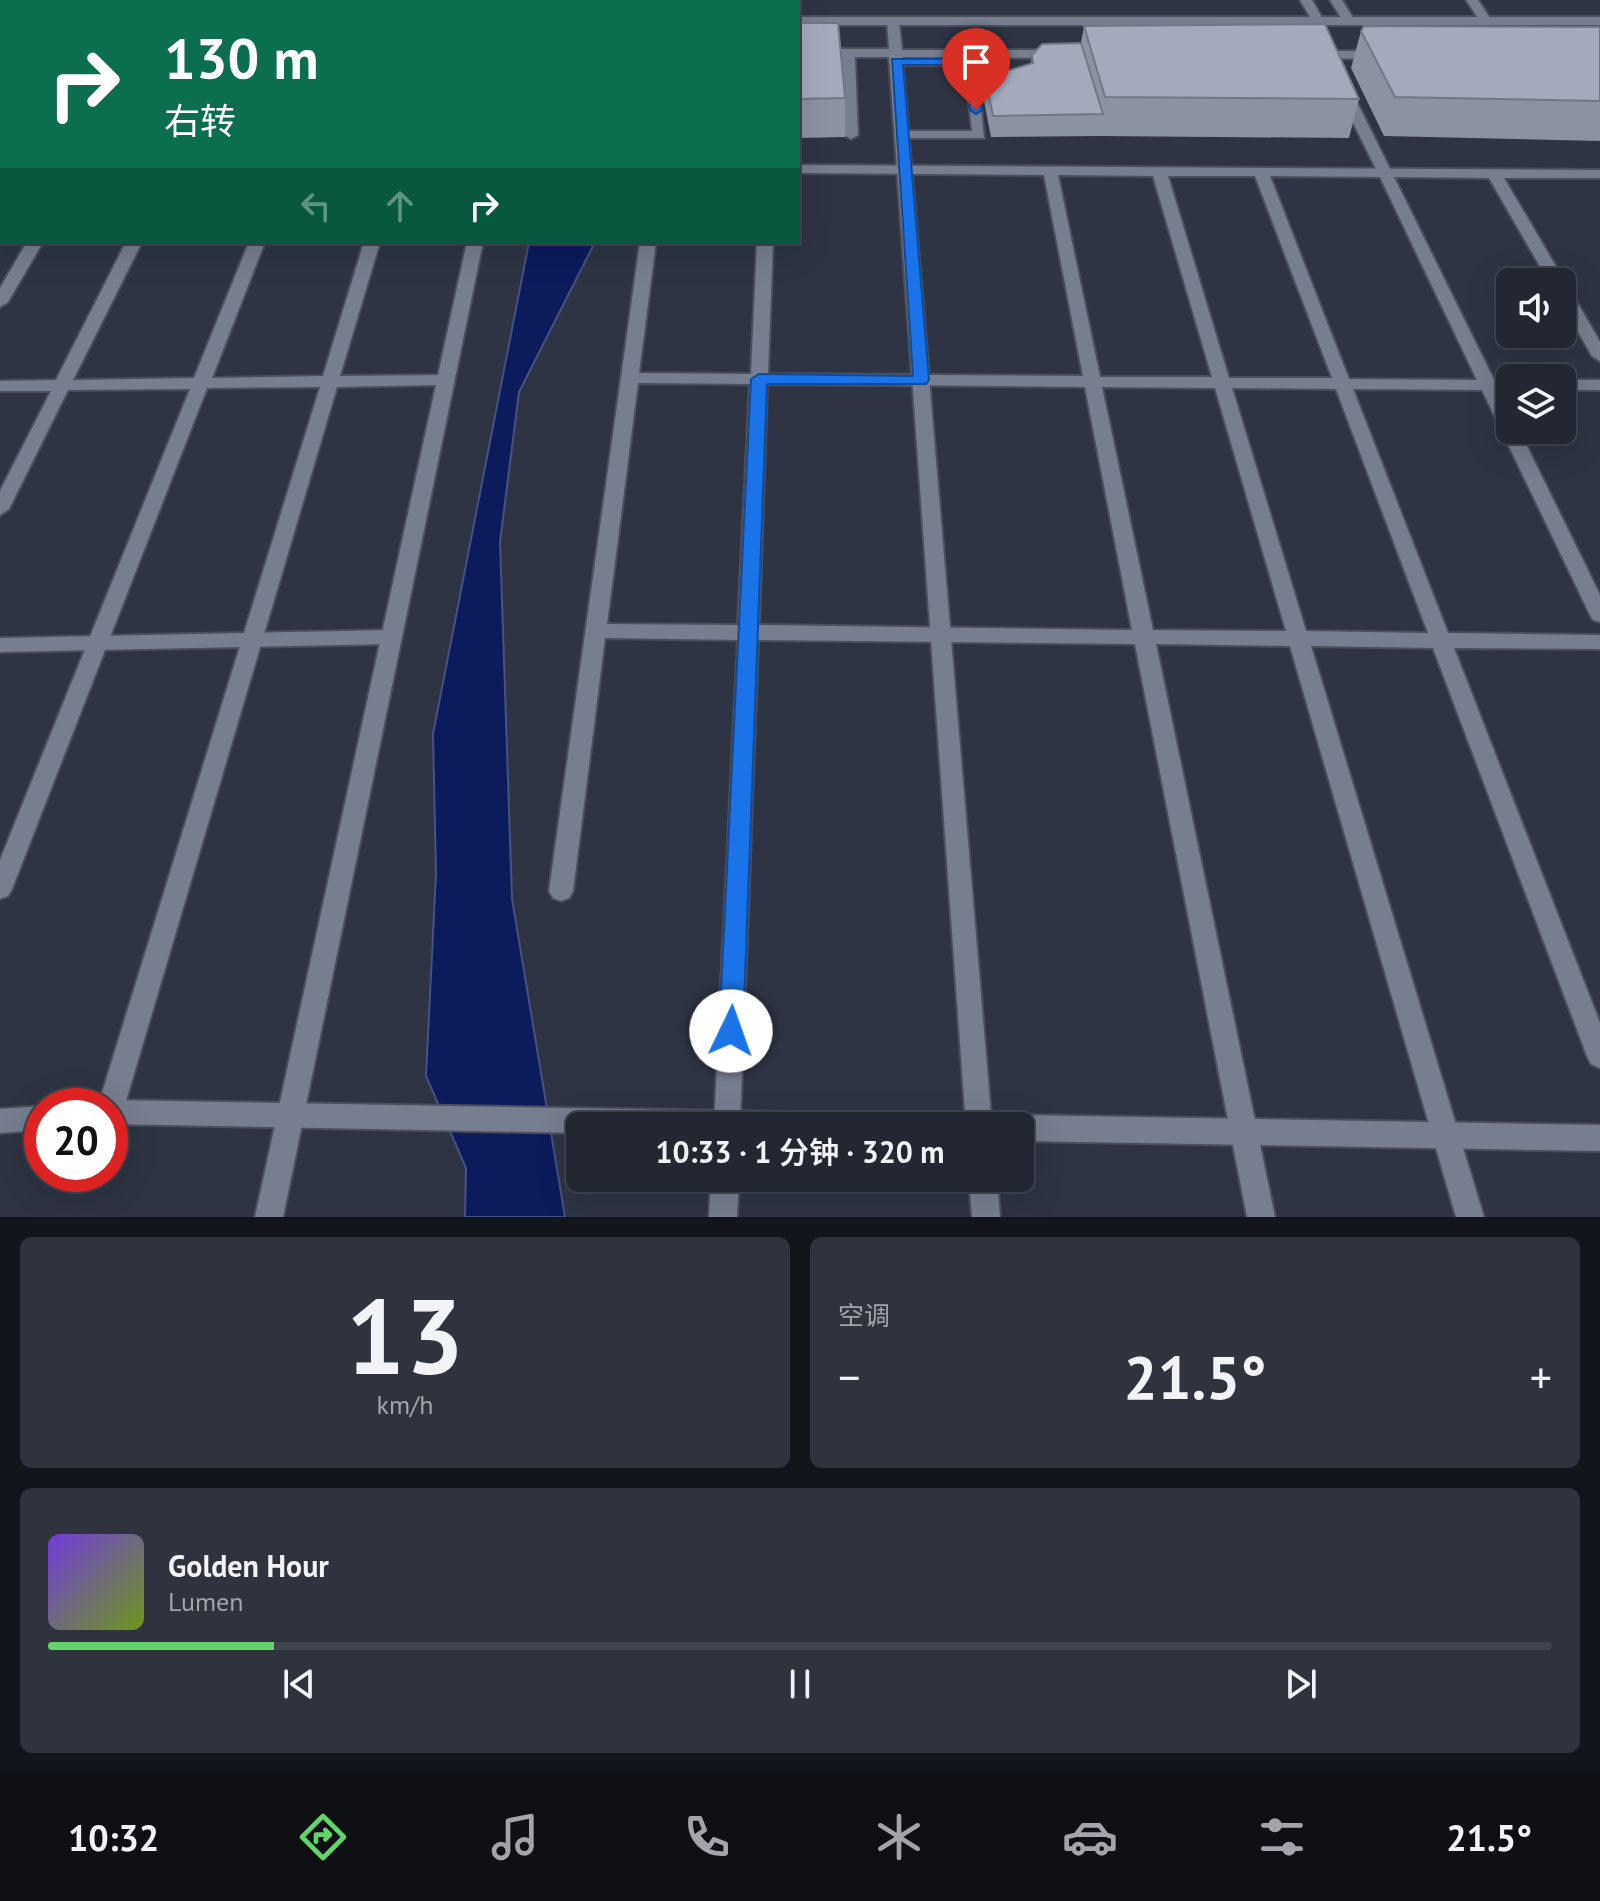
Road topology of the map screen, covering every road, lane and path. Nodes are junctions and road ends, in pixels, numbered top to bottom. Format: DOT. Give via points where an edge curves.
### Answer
graph roads {
  1 [pos="1306,0"];
  2 [pos="1336,0"];
  3 [pos="1472,0"];
  4 [pos="892,16"];
  5 [pos="800,21"];
  6 [pos="1349,21"];
  7 [pos="1486,21"];
  8 [pos="1599,23"];
  9 [pos="1323,46"];
  10 [pos="800,53"];
  11 [pos="848,53"];
  12 [pos="1071,54"];
  13 [pos="1295,55"];
  14 [pos="1388,55"];
  15 [pos="896,57"];
  16 [pos="851,135"];
  17 [pos="902,135"];
  18 [pos="800,169"];
  19 [pos="904,169"];
  20 [pos="1050,170"];
  21 [pos="1159,171"];
  22 [pos="1261,172"];
  23 [pos="1385,173"];
  24 [pos="1494,173"];
  25 [pos="1600,174"];
  26 [pos="34,244"];
  27 [pos="133,244"];
  28 [pos="256,244"];
  29 [pos="371,244"];
  30 [pos="475,244"];
  31 [pos="648,244"];
  32 [pos="765,244"];
  33 [pos="1549,268"];
  34 [pos="0,302"];
  35 [pos="1576,314"];
  36 [pos="1600,356"];
  37 [pos="630,378"];
  38 [pos="759,379"];
  39 [pos="445,380"];
  40 [pos="921,380"];
  41 [pos="330,382"];
  42 [pos="1093,382"];
  43 [pos="1223,382"];
  44 [pos="201,383"];
  45 [pos="1342,383"];
  46 [pos="63,385"];
  47 [pos="1488,385"];
  48 [pos="1496,385"];
  49 [pos="1576,385"];
  50 [pos="1600,385"];
  51 [pos="0,386"];
  52 [pos="1496,401"];
  53 [pos="1517,444"];
  54 [pos="0,509"];
  55 [pos="1600,615"];
  56 [pos="595,631"];
  57 [pos="748,632"];
  58 [pos="940,634"];
  59 [pos="391,637"];
  60 [pos="1144,637"];
  61 [pos="1299,639"];
  62 [pos="252,640"];
  63 [pos="1440,640"];
  64 [pos="1600,642"];
  65 [pos="98,643"];
  66 [pos="0,645"];
  67 [pos="0,889"];
  68 [pos="561,891"];
  69 [pos="1600,1056"];
  70 [pos="117,1088"];
  71 [pos="128,1112"];
  72 [pos="728,1112"];
  73 [pos="978,1112"];
  74 [pos="290,1116"];
  75 [pos="24,1119"];
  76 [pos="0,1121"];
  77 [pos="566,1122"];
  78 [pos="1034,1128"];
  79 [pos="1244,1132"];
  80 [pos="1446,1136"];
  81 [pos="1600,1138"];
  82 [pos="724,1192"];
  83 [pos="984,1192"];
  84 [pos="269,1217"];
  85 [pos="723,1217"];
  86 [pos="986,1217"];
  87 [pos="1261,1217"];
  88 [pos="1470,1217"];
  1 -- 9 [label="street"];
  2 -- 6 [label="street"];
  3 -- 7 [label="street"];
  4 -- 5 [label="street"];
  4 -- 9 [label="street"];
  4 -- 15 [label="street"];
  6 -- 7 [label="street"];
  6 -- 9 [label="street"];
  7 -- 8 [label="street"];
  9 -- 13 [label="street"];
  9 -- 14 [label="street"];
  9 -- 23 [label="street"];
  10 -- 11 [label="street"];
  11 -- 15 [label="street"];
  11 -- 16 [label="street"];
  12 -- 15 [label="street"];
  15 -- 17 [label="street"];
  15 -- 17 [label="street" via="971,61 979,135"];
  17 -- 19 [label="street"];
  18 -- 19 [label="street"];
  19 -- 20 [label="street"];
  19 -- 40 [label="street"];
  20 -- 21 [label="street"];
  20 -- 42 [label="street"];
  21 -- 22 [label="street"];
  21 -- 43 [label="street"];
  22 -- 23 [label="street"];
  22 -- 45 [label="street"];
  23 -- 24 [label="street"];
  23 -- 47 [label="street"];
  24 -- 25 [label="street"];
  24 -- 33 [label="street"];
  26 -- 34 [label="street"];
  27 -- 46 [label="street"];
  28 -- 44 [label="street"];
  29 -- 41 [label="street"];
  30 -- 39 [label="street"];
  31 -- 37 [label="street"];
  32 -- 38 [label="street"];
  35 -- 36 [label="street"];
  37 -- 38 [label="street"];
  37 -- 56 [label="street"];
  38 -- 40 [label="street"];
  38 -- 57 [label="street"];
  39 -- 41 [label="street"];
  39 -- 59 [label="street"];
  40 -- 42 [label="street"];
  40 -- 58 [label="street"];
  41 -- 44 [label="street"];
  41 -- 62 [label="street"];
  42 -- 43 [label="street"];
  42 -- 60 [label="street"];
  43 -- 45 [label="street"];
  43 -- 61 [label="street"];
  44 -- 46 [label="street"];
  44 -- 65 [label="street"];
  45 -- 47 [label="street"];
  45 -- 63 [label="street"];
  46 -- 51 [label="street"];
  46 -- 54 [label="street"];
  47 -- 48 [label="street"];
  47 -- 52 [label="street"];
  49 -- 50 [label="street"];
  53 -- 55 [label="street"];
  56 -- 57 [label="street"];
  56 -- 68 [label="street"];
  57 -- 58 [label="street"];
  57 -- 72 [label="street"];
  58 -- 60 [label="street"];
  58 -- 73 [label="street"];
  59 -- 62 [label="street"];
  59 -- 74 [label="street"];
  60 -- 61 [label="street"];
  60 -- 79 [label="street"];
  61 -- 63 [label="street"];
  61 -- 80 [label="street"];
  62 -- 65 [label="street"];
  62 -- 70 [label="street"];
  63 -- 64 [label="street"];
  63 -- 69 [label="street"];
  65 -- 66 [label="street"];
  65 -- 67 [label="street"];
  71 -- 74 [label="street"];
  74 -- 77 [label="street"];
  74 -- 84 [label="street"];
  75 -- 76 [label="street"];
  78 -- 79 [label="street"];
  79 -- 80 [label="street"];
  79 -- 87 [label="street"];
  80 -- 81 [label="street"];
  80 -- 88 [label="street"];
  82 -- 85 [label="street"];
  83 -- 86 [label="street"];
}
